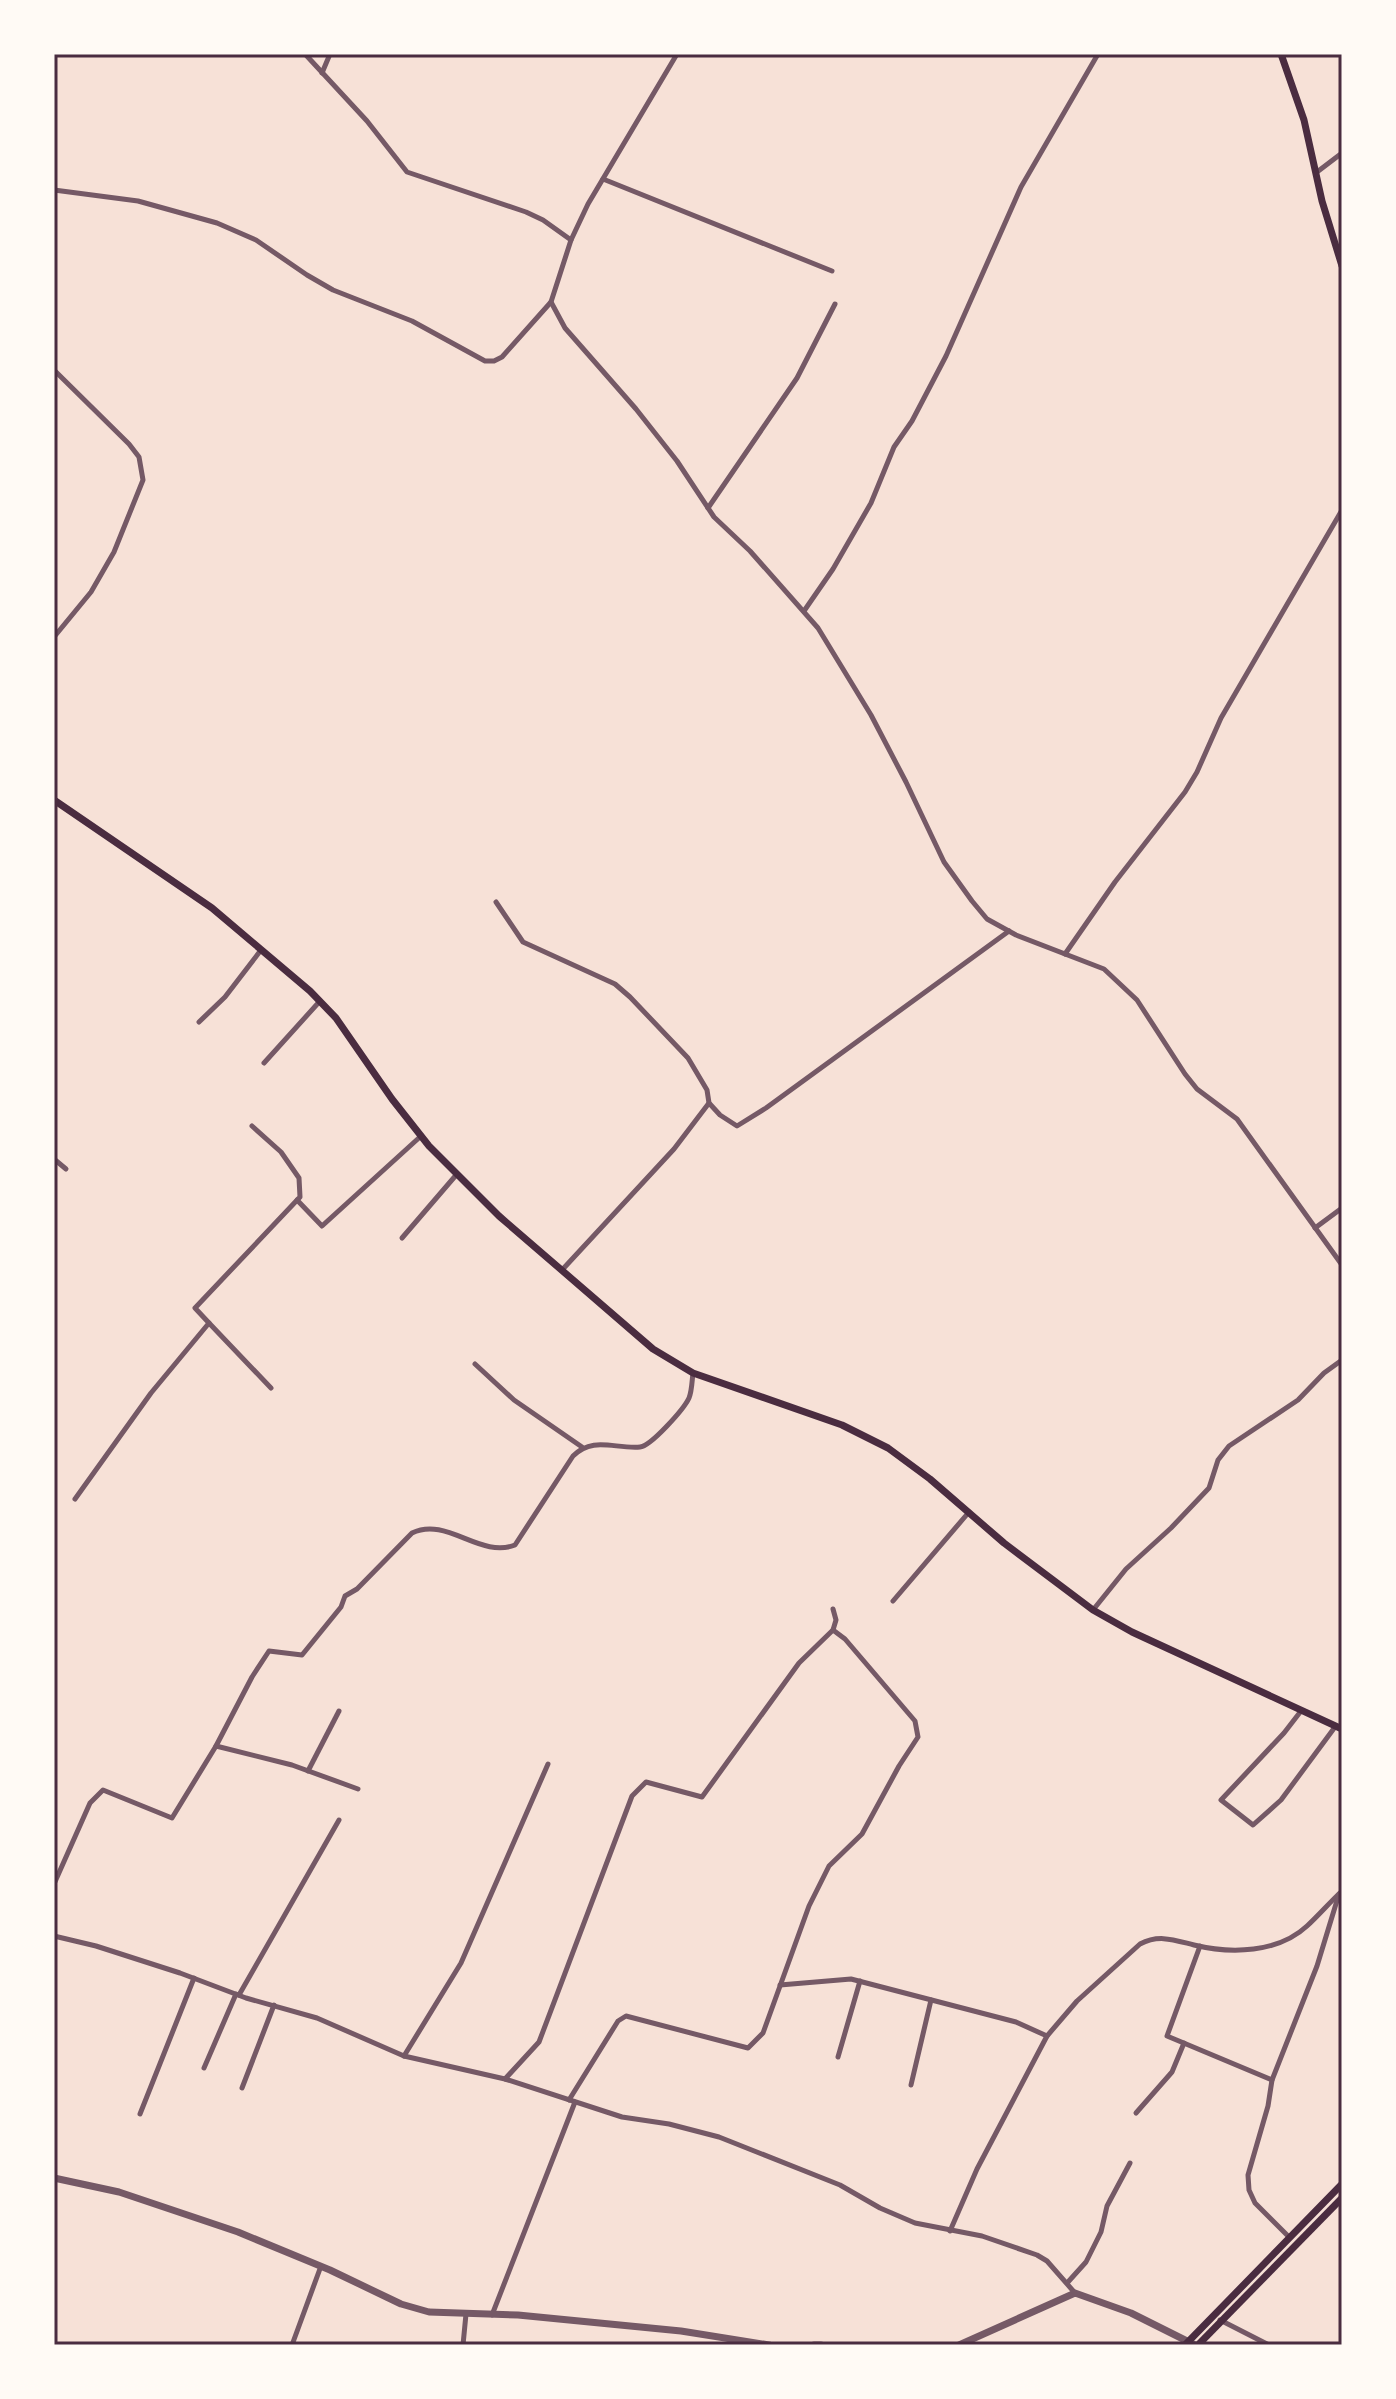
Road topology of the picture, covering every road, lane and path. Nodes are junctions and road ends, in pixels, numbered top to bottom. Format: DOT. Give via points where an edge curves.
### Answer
graph roads {
  1 [pos="305,54"];
  2 [pos="330,54"];
  3 [pos="677,54"];
  4 [pos="1098,54"];
  5 [pos="1281,54"];
  6 [pos="322,73"];
  7 [pos="1342,153"];
  8 [pos="1317,172"];
  9 [pos="602,179"];
  10 [pos="54,190"];
  11 [pos="571,240"];
  12 [pos="1342,266"];
  13 [pos="832,271"];
  14 [pos="551,302"];
  15 [pos="835,304"];
  16 [pos="54,370"];
  17 [pos="708,508"];
  18 [pos="1342,510"];
  19 [pos="804,611"];
  20 [pos="54,637"];
  21 [pos="55,802"];
  22 [pos="496,902"];
  23 [pos="1009,931"];
  24 [pos="262,949"];
  25 [pos="1065,954"];
  26 [pos="320,1001"];
  27 [pos="199,1022"];
  28 [pos="264,1063"];
  29 [pos="709,1103"];
  30 [pos="252,1126"];
  31 [pos="421,1136"];
  32 [pos="54,1159"];
  33 [pos="66,1169"];
  34 [pos="457,1174"];
  35 [pos="297,1200"];
  36 [pos="1342,1208"];
  37 [pos="1315,1228"];
  38 [pos="402,1238"];
  39 [pos="1342,1265"];
  40 [pos="562,1270"];
  41 [pos="209,1323"];
  42 [pos="1342,1360"];
  43 [pos="475,1364"];
  44 [pos="693,1373"];
  45 [pos="271,1388"];
  46 [pos="582,1447"];
  47 [pos="75,1499"];
  48 [pos="969,1512"];
  49 [pos="893,1601"];
  50 [pos="833,1609"];
  51 [pos="1093,1610"];
  52 [pos="833,1630"];
  53 [pos="339,1711"];
  54 [pos="1301,1711"];
  55 [pos="1339,1728"];
  56 [pos="216,1746"];
  57 [pos="548,1764"];
  58 [pos="308,1771"];
  59 [pos="358,1789"];
  60 [pos="339,1820"];
  61 [pos="54,1884"];
  62 [pos="1341,1892"];
  63 [pos="54,1936"];
  64 [pos="1200,1946"];
  65 [pos="194,1978"];
  66 [pos="861,1981"];
  67 [pos="780,1985"];
  68 [pos="237,1994"];
  69 [pos="931,2000"];
  70 [pos="274,2005"];
  71 [pos="1047,2036"];
  72 [pos="1184,2043"];
  73 [pos="404,2056"];
  74 [pos="838,2057"];
  75 [pos="204,2068"];
  76 [pos="505,2079"];
  77 [pos="1272,2080"];
  78 [pos="911,2085"];
  79 [pos="242,2088"];
  80 [pos="572,2101"];
  81 [pos="1136,2113"];
  82 [pos="140,2114"];
  83 [pos="1130,2163"];
  84 [pos="55,2180"];
  85 [pos="1342,2184"];
  86 [pos="1342,2198"];
  87 [pos="950,2231"];
  88 [pos="1289,2237"];
  89 [pos="321,2266"];
  90 [pos="1068,2282"];
  91 [pos="1075,2293"];
  92 [pos="466,2314"];
  93 [pos="492,2315"];
  94 [pos="1212,2317"];
  95 [pos="1223,2322"];
  96 [pos="1191,2344"];
  97 [pos="292,2345"];
  98 [pos="463,2345"];
  99 [pos="769,2345"];
  100 [pos="814,2345"];
  101 [pos="821,2345"];
  102 [pos="959,2345"];
  103 [pos="1269,2345"];
  1 -- 6 [label="street"];
  2 -- 6 [label="street"];
  3 -- 9 [label="street"];
  4 -- 19 [label="street" via="1021,187 946,356 894,447 871,503"];
  5 -- 8 [label="main road"];
  6 -- 11 [label="street" via="407,172 526,212"];
  7 -- 8 [label="street"];
  8 -- 12 [label="main road"];
  9 -- 11 [label="street"];
  9 -- 13 [label="street"];
  10 -- 14 [label="street" via="138,201 231,228 320,283 412,321 490,362 502,357"];
  11 -- 14 [label="street"];
  14 -- 17 [label="street" via="565,328 636,409"];
  15 -- 17 [label="street" via="797,378"];
  16 -- 20 [label="street" via="134,450 143,480 114,552 91,592"];
  17 -- 19 [label="street"];
  18 -- 25 [label="street" via="1221,718 1185,792"];
  19 -- 23 [label="street" via="869,711 944,862 987,919"];
  21 -- 24 [label="main road" via="212,908"];
  22 -- 29 [label="street" via="523,942 623,990 688,1058"];
  23 -- 25 [label="street"];
  23 -- 29 [label="street" via="737,1126"];
  24 -- 26 [label="main road"];
  24 -- 27 [label="street"];
  25 -- 37 [label="street" via="1104,969 1137,1000 1185,1074 1237,1119"];
  26 -- 28 [label="street"];
  26 -- 31 [label="main road"];
  29 -- 40 [label="street" via="674,1149"];
  30 -- 35 [label="street" via="281,1152 299,1178"];
  31 -- 34 [label="main road"];
  31 -- 35 [label="street" via="322,1226"];
  32 -- 33 [label="street"];
  34 -- 38 [label="street"];
  34 -- 40 [label="main road"];
  35 -- 41 [label="street" via="195,1308"];
  36 -- 37 [label="street"];
  37 -- 39 [label="street"];
  40 -- 44 [label="main road" via="653,1349"];
  41 -- 45 [label="street"];
  41 -- 47 [label="street"];
  42 -- 51 [label="street" via="1298,1400 1229,1446 1209,1488 1126,1569"];
  43 -- 46 [label="street" via="514,1400"];
  44 -- 46 [label="street" via="689,1398 651,1444"];
  44 -- 48 [label="main road" via="842,1425 888,1448"];
  46 -- 56 [label="street" via="515,1545 492,1548 422,1528 402,1541 345,1596 302,1655 269,1651"];
  48 -- 49 [label="street"];
  48 -- 51 [label="main road"];
  50 -- 52 [label="street"];
  51 -- 54 [label="main road"];
  52 -- 67 [label="street" via="915,1721 918,1737 862,1834 829,1866"];
  52 -- 76 [label="street" via="799,1663 702,1797 646,1782 632,1796 539,2042"];
  53 -- 58 [label="street"];
  54 -- 55 [label="main road"];
  54 -- 55 [label="street" via="1221,1800 1253,1825 1281,1800"];
  56 -- 58 [label="street"];
  56 -- 61 [label="street" via="172,1818 103,1790 90,1803"];
  57 -- 73 [label="street" via="461,1963"];
  58 -- 59 [label="street"];
  60 -- 68 [label="street"];
  62 -- 64 [label="street" via="1305,1929 1283,1942 1261,1949"];
  62 -- 77 [label="street"];
  63 -- 65 [label="street"];
  64 -- 71 [label="street" via="1166,1938 1140,1944"];
  64 -- 72 [label="street" via="1167,2036"];
  65 -- 68 [label="street"];
  65 -- 82 [label="street"];
  66 -- 67 [label="street"];
  66 -- 69 [label="street"];
  66 -- 74 [label="street"];
  67 -- 80 [label="street" via="763,2033 748,2048 626,2016 618,2021"];
  68 -- 70 [label="street"];
  68 -- 75 [label="street"];
  69 -- 71 [label="street" via="1016,2022"];
  69 -- 78 [label="street"];
  70 -- 73 [label="street"];
  70 -- 79 [label="street"];
  71 -- 87 [label="street"];
  72 -- 77 [label="street"];
  72 -- 81 [label="street" via="1172,2072"];
  73 -- 76 [label="street"];
  76 -- 80 [label="street"];
  77 -- 88 [label="street" via="1249,2190 1263,2214"];
  80 -- 87 [label="street" via="719,2137 840,2185 915,2223"];
  80 -- 93 [label="street"];
  83 -- 90 [label="street" via="1086,2262"];
  84 -- 89 [label="street" via="119,2192"];
  85 -- 88 [label="main road"];
  86 -- 95 [label="main road"];
  87 -- 90 [label="street" via="1024,2249 1047,2261"];
  88 -- 94 [label="main road"];
  89 -- 92 [label="street" via="401,2304"];
  89 -- 97 [label="street"];
  90 -- 91 [label="street"];
  91 -- 96 [label="street" via="1131,2313"];
  91 -- 102 [label="street"];
  92 -- 93 [label="street"];
  92 -- 98 [label="street"];
  93 -- 99 [label="street" via="681,2331"];
  94 -- 95 [label="street"];
  94 -- 96 [label="main road"];
  95 -- 96 [label="main road"];
  95 -- 103 [label="street"];
  100 -- 101 [label="street"];
}
